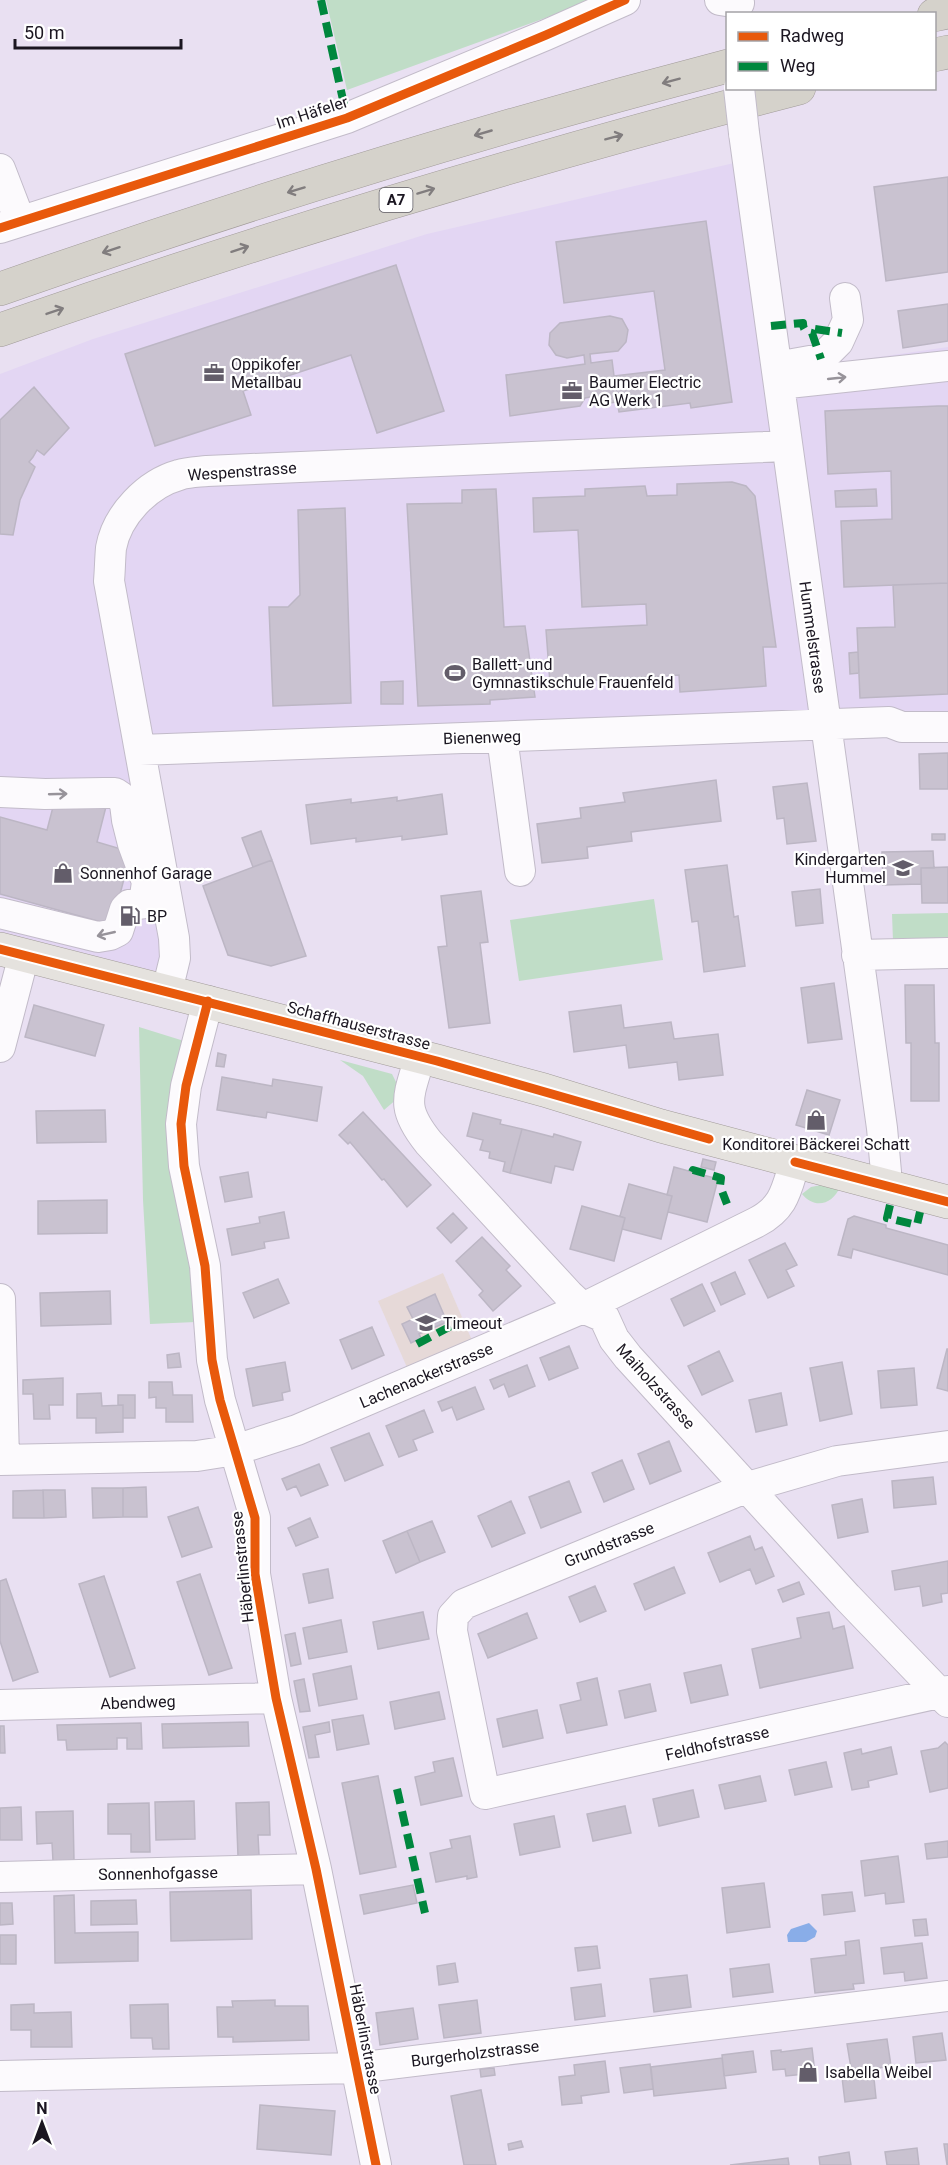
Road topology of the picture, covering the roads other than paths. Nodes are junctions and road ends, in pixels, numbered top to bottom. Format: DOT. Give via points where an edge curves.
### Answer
graph roads {
  1 [pos="625,0"];
  2 [pos="726,67"];
  3 [pos="739,90"];
  4 [pos="792,90"];
  5 [pos="0,169"];
  6 [pos="10,224"];
  7 [pos="0,289"];
  8 [pos="845,298"];
  9 [pos="0,330"];
  10 [pos="948,366"];
  11 [pos="778,376"];
  12 [pos="786,446"];
  13 [pos="825,725"];
  14 [pos="947,727"];
  15 [pos="502,737"];
  16 [pos="140,750"];
  17 [pos="0,792"];
  18 [pos="520,871"];
  19 [pos="156,902"];
  20 [pos="0,913"];
  21 [pos="12,952"];
  22 [pos="948,953"];
  23 [pos="857,955"];
  24 [pos="167,991"];
  25 [pos="208,1001"];
  26 [pos="0,1047"];
  27 [pos="420,1057"];
  28 [pos="795,1162"];
  29 [pos="883,1184"];
  30 [pos="948,1202"];
  31 [pos="0,1299"];
  32 [pos="583,1308"];
  33 [pos="948,1446"];
  34 [pos="236,1450"];
  35 [pos="2,1460"];
  36 [pos="748,1487"];
  37 [pos="945,1695"];
  38 [pos="276,1698"];
  39 [pos="0,1706"];
  40 [pos="485,1794"];
  41 [pos="316,1869"];
  42 [pos="0,1877"];
  43 [pos="948,1996"];
  44 [pos="356,2068"];
  45 [pos="0,2076"];
  46 [pos="376,2165"];
  1 -- 6 [label="street, Im Häfeler" via="347,118"];
  2 -- 7 [label="highway, A7, one-way" via="378,164"];
  3 -- 11 [label="street, Hummelstrasse, bridge"];
  9 -- 4 [label="highway, A7, one-way" via="380,205"];
  5 -- 6 [label="street"];
  8 -- 11 [label="street" via="848,320 838,342 822,359"];
  11 -- 10 [label="street, one-way"];
  11 -- 12 [label="street, Hummelstrasse"];
  12 -- 13 [label="street, Hummelstrasse"];
  12 -- 16 [label="street, Wespenstrasse" via="207,471 178,475 162,482 139,499 123,519 112,546 109,581"];
  13 -- 14 [label="street, Bienenweg" via="889,722 902,727"];
  13 -- 15 [label="street, Bienenweg"];
  13 -- 23 [label="street, Hummelstrasse"];
  15 -- 16 [label="street, Bienenweg"];
  15 -- 18 [label="street"];
  16 -- 19 [label="street, Wespenstrasse"];
  17 -- 19 [label="street, one-way" via="115,793 121,797 133,844"];
  19 -- 20 [label="street, one-way" via="129,905 118,931 98,937"];
  19 -- 24 [label="street, Wespenstrasse" via="175,948"];
  21 -- 24 [label="main road, Schaffhauserstrasse"];
  21 -- 26 [label="street"];
  22 -- 23 [label="street"];
  23 -- 29 [label="street, Hummelstrasse" via="883,1136"];
  24 -- 25 [label="main road, Schaffhauserstrasse"];
  25 -- 27 [label="main road, Schaffhauserstrasse"];
  25 -- 34 [label="street, Häberlinstrasse" via="186,1086 182,1134 184,1166 205,1266 212,1360"];
  27 -- 28 [label="main road, Schaffhauserstrasse"];
  27 -- 32 [label="street, Maiholzstrasse" via="409,1097 416,1127"];
  28 -- 29 [label="main road, Schaffhauserstrasse"];
  28 -- 32 [label="street, Lachenackerstrasse" via="781,1204 770,1215"];
  29 -- 30 [label="main road, Schaffhauserstrasse"];
  31 -- 35 [label="street"];
  32 -- 34 [label="street, Lachenackerstrasse" via="297,1430"];
  32 -- 36 [label="street, Maiholzstrasse" via="603,1317 628,1358"];
  33 -- 36 [label="street, Grundstrasse" via="837,1461"];
  34 -- 35 [label="street, Lachenackerstrasse" via="197,1456"];
  34 -- 38 [label="street, Häberlinstrasse" via="255,1518 255,1574"];
  36 -- 37 [label="street, Maiholzstrasse" via="848,1597"];
  36 -- 40 [label="street, Grundstrasse" via="464,1604 453,1616 452,1631"];
  37 -- 40 [label="street, Feldhofstrasse"];
  38 -- 39 [label="street, Abendweg"];
  38 -- 41 [label="street, Häberlinstrasse"];
  41 -- 42 [label="street, Sonnenhofgasse"];
  41 -- 44 [label="street, Häberlinstrasse"];
  43 -- 44 [label="street, Burgerholzstrasse"];
  44 -- 45 [label="street, Burgerholzstrasse"];
  44 -- 46 [label="street, Häberlinstrasse"];
}
